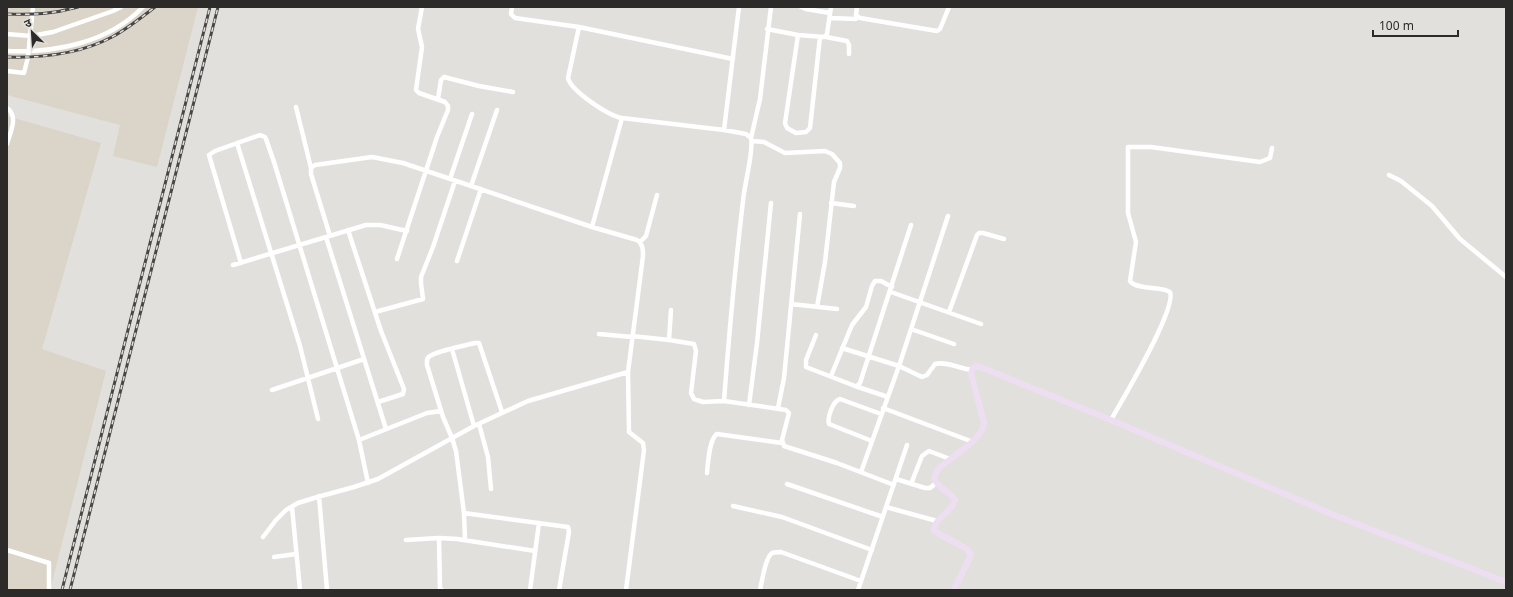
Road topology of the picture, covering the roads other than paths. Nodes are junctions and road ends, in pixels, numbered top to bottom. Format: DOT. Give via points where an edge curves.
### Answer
graph roads {
  1 [pos="33,7"];
  2 [pos="121,7"];
  3 [pos="143,7"];
  4 [pos="422,7"];
  5 [pos="512,7"];
  6 [pos="739,7"];
  7 [pos="771,7"];
  8 [pos="801,7"];
  9 [pos="831,7"];
  10 [pos="857,7"];
  11 [pos="949,7"];
  12 [pos="830,15"];
  13 [pos="856,19"];
  14 [pos="579,28"];
  15 [pos="767,29"];
  16 [pos="7,34"];
  17 [pos="798,35"];
  18 [pos="30,36"];
  19 [pos="823,37"];
  20 [pos="7,51"];
  21 [pos="29,51"];
  22 [pos="848,54"];
  23 [pos="733,59"];
  24 [pos="7,71"];
  25 [pos="513,92"];
  26 [pos="438,99"];
  27 [pos="296,107"];
  28 [pos="7,108"];
  29 [pos="497,110"];
  30 [pos="472,114"];
  31 [pos="622,118"];
  32 [pos="724,130"];
  33 [pos="751,140"];
  34 [pos="237,143"];
  35 [pos="7,144"];
  36 [pos="1272,148"];
  37 [pos="312,168"];
  38 [pos="427,171"];
  39 [pos="1389,175"];
  40 [pos="452,180"];
  41 [pos="471,186"];
  42 [pos="480,190"];
  43 [pos="657,195"];
  44 [pos="771,203"];
  45 [pos="831,203"];
  46 [pos="854,206"];
  47 [pos="800,214"];
  48 [pos="948,216"];
  49 [pos="911,225"];
  50 [pos="592,227"];
  51 [pos="348,230"];
  52 [pos="407,231"];
  53 [pos="328,236"];
  54 [pos="1004,239"];
  55 [pos="640,242"];
  56 [pos="299,246"];
  57 [pos="271,254"];
  58 [pos="398,258"];
  59 [pos="457,262"];
  60 [pos="241,263"];
  61 [pos="233,265"];
  62 [pos="1506,277"];
  63 [pos="892,287"];
  64 [pos="891,292"];
  65 [pos="919,302"];
  66 [pos="791,304"];
  67 [pos="817,307"];
  68 [pos="837,309"];
  69 [pos="671,310"];
  70 [pos="375,312"];
  71 [pos="949,312"];
  72 [pos="981,324"];
  73 [pos="911,329"];
  74 [pos="599,334"];
  75 [pos="816,334"];
  76 [pos="632,336"];
  77 [pos="669,340"];
  78 [pos="954,344"];
  79 [pos="842,348"];
  80 [pos="452,349"];
  81 [pos="869,357"];
  82 [pos="364,359"];
  83 [pos="899,366"];
  84 [pos="337,368"];
  85 [pos="972,370"];
  86 [pos="628,372"];
  87 [pos="831,376"];
  88 [pos="308,378"];
  89 [pos="857,386"];
  90 [pos="272,390"];
  91 [pos="888,397"];
  92 [pos="724,401"];
  93 [pos="378,402"];
  94 [pos="749,405"];
  95 [pos="778,408"];
  96 [pos="883,408"];
  97 [pos="441,411"];
  98 [pos="502,412"];
  99 [pos="882,414"];
  100 [pos="318,419"];
  101 [pos="1111,420"];
  102 [pos="479,424"];
  103 [pos="474,426"];
  104 [pos="386,429"];
  105 [pos="452,438"];
  106 [pos="359,440"];
  107 [pos="872,441"];
  108 [pos="973,442"];
  109 [pos="782,443"];
  110 [pos="907,445"];
  111 [pos="950,459"];
  112 [pos="861,472"];
  113 [pos="707,474"];
  114 [pos="896,479"];
  115 [pos="368,483"];
  116 [pos="936,483"];
  117 [pos="787,484"];
  118 [pos="911,484"];
  119 [pos="894,485"];
  120 [pos="491,489"];
  121 [pos="319,496"];
  122 [pos="733,506"];
  123 [pos="292,507"];
  124 [pos="886,507"];
  125 [pos="464,512"];
  126 [pos="883,517"];
  127 [pos="937,522"];
  128 [pos="539,523"];
  129 [pos="263,537"];
  130 [pos="439,538"];
  131 [pos="406,540"];
  132 [pos="465,540"];
  133 [pos="7,550"];
  134 [pos="872,550"];
  135 [pos="535,551"];
  136 [pos="296,554"];
  137 [pos="274,557"];
  138 [pos="861,581"];
  139 [pos="1506,582"];
  140 [pos="49,590"];
  141 [pos="300,590"];
  142 [pos="327,590"];
  143 [pos="442,590"];
  144 [pos="530,590"];
  145 [pos="559,590"];
  146 [pos="626,590"];
  147 [pos="760,590"];
  148 [pos="858,590"];
  149 [pos="954,590"];
  1 -- 18 [label="street"];
  2 -- 18 [label="street" via="53,32"];
  3 -- 21 [label="street" via="121,24 93,39 58,49"];
  4 -- 26 [label="street" via="418,29 422,47 415,88 419,93"];
  5 -- 14 [label="street" via="511,14 515,18"];
  6 -- 23 [label="street"];
  7 -- 15 [label="street"];
  8 -- 12 [label="street"];
  9 -- 12 [label="street"];
  10 -- 11 [label="street" via="856,15 860,18 937,31"];
  12 -- 13 [label="street"];
  12 -- 19 [label="street"];
  14 -- 23 [label="street"];
  14 -- 31 [label="street" via="568,81 602,110"];
  15 -- 17 [label="street"];
  15 -- 33 [label="street" via="760,99"];
  16 -- 18 [label="street"];
  17 -- 19 [label="street"];
  17 -- 19 [label="street" via="784,123 787,128 799,133 810,128"];
  18 -- 21 [label="street"];
  19 -- 22 [label="street" via="847,41"];
  20 -- 21 [label="street"];
  21 -- 24 [label="street" via="24,73"];
  23 -- 32 [label="street"];
  25 -- 26 [label="street" via="444,77 441,80"];
  26 -- 38 [label="street" via="445,102 448,110"];
  27 -- 37 [label="street"];
  28 -- 35 [label="street" via="13,116 13,124"];
  29 -- 41 [label="street"];
  30 -- 40 [label="street"];
  31 -- 32 [label="street"];
  31 -- 50 [label="street"];
  32 -- 33 [label="street" via="746,134"];
  33 -- 45 [label="street" via="764,142 785,153 822,150 832,154 840,166 834,182"];
  33 -- 92 [label="street" via="734,276"];
  34 -- 56 [label="street" via="258,136 265,137"];
  34 -- 57 [label="street"];
  34 -- 60 [label="street" via="215,150 209,155"];
  36 -- 101 [label="street" via="1270,158 1260,162 1151,147 1128,147 1128,213 1136,242 1130,281 1134,285 1165,290 1172,296 1170,307 1156,337"];
  37 -- 38 [label="street" via="315,165 372,157"];
  37 -- 53 [label="street" via="311,174"];
  38 -- 40 [label="street"];
  38 -- 52 [label="street"];
  39 -- 62 [label="street" via="1401,181 1432,206 1460,239"];
  40 -- 41 [label="street"];
  40 -- 70 [label="street" via="433,247 421,277 423,299"];
  41 -- 42 [label="street"];
  42 -- 50 [label="street"];
  42 -- 59 [label="street"];
  43 -- 55 [label="street" via="646,236"];
  44 -- 94 [label="street" via="758,343"];
  45 -- 46 [label="street"];
  45 -- 67 [label="street" via="826,256"];
  47 -- 66 [label="street"];
  48 -- 65 [label="street"];
  49 -- 63 [label="street"];
  50 -- 55 [label="street"];
  51 -- 52 [label="street" via="373,224"];
  51 -- 53 [label="street"];
  51 -- 70 [label="street"];
  52 -- 58 [label="street"];
  53 -- 56 [label="street"];
  53 -- 82 [label="street"];
  54 -- 71 [label="street" via="982,233 976,235"];
  55 -- 76 [label="street" via="643,250"];
  56 -- 57 [label="street"];
  56 -- 84 [label="street"];
  57 -- 60 [label="street"];
  57 -- 88 [label="street"];
  60 -- 61 [label="street"];
  63 -- 64 [label="street"];
  63 -- 79 [label="street" via="875,281 866,307 852,325"];
  64 -- 65 [label="street"];
  64 -- 81 [label="street"];
  65 -- 71 [label="street"];
  65 -- 73 [label="street"];
  66 -- 67 [label="street"];
  66 -- 95 [label="street" via="784,378"];
  67 -- 68 [label="street"];
  69 -- 77 [label="street"];
  70 -- 93 [label="street" via="404,391 399,396"];
  71 -- 72 [label="street"];
  73 -- 78 [label="street"];
  73 -- 83 [label="street"];
  74 -- 76 [label="street"];
  75 -- 87 [label="street" via="805,365"];
  76 -- 77 [label="street"];
  76 -- 86 [label="street"];
  77 -- 92 [label="street" via="694,344 691,393 694,399 703,402"];
  79 -- 81 [label="street"];
  79 -- 87 [label="street"];
  80 -- 97 [label="street" via="430,356 426,361"];
  80 -- 98 [label="street" via="480,344"];
  80 -- 103 [label="street"];
  81 -- 83 [label="street"];
  81 -- 89 [label="street"];
  82 -- 84 [label="street"];
  82 -- 93 [label="street"];
  83 -- 85 [label="street" via="922,377 927,376 935,364 940,363"];
  83 -- 91 [label="street"];
  84 -- 88 [label="street"];
  84 -- 106 [label="street"];
  85 -- 101 [label="street" via="976,366 983,368"];
  85 -- 108 [label="street" via="974,388 984,423 983,430"];
  86 -- 98 [label="street" via="528,401"];
  86 -- 146 [label="street" via="629,432 643,443 644,450"];
  87 -- 89 [label="street"];
  88 -- 90 [label="street"];
  88 -- 100 [label="street"];
  89 -- 91 [label="street"];
  91 -- 96 [label="street"];
  92 -- 94 [label="street"];
  93 -- 104 [label="street"];
  94 -- 95 [label="street"];
  95 -- 109 [label="street" via="789,413"];
  96 -- 99 [label="street"];
  96 -- 108 [label="street"];
  97 -- 104 [label="street" via="427,413"];
  97 -- 105 [label="street"];
  98 -- 102 [label="street"];
  99 -- 107 [label="street"];
  99 -- 107 [label="street" via="840,399 835,402 828,420 829,424"];
  101 -- 139 [label="street" via="1334,515"];
  102 -- 103 [label="street"];
  102 -- 120 [label="street" via="488,457"];
  103 -- 105 [label="street"];
  104 -- 106 [label="street"];
  105 -- 115 [label="street"];
  105 -- 125 [label="street"];
  106 -- 115 [label="street"];
  107 -- 112 [label="street"];
  108 -- 111 [label="street"];
  109 -- 112 [label="street" via="787,448"];
  109 -- 113 [label="street" via="717,434 712,442"];
  110 -- 114 [label="street"];
  111 -- 116 [label="street" via="937,471 934,477"];
  111 -- 118 [label="street" via="929,451 925,453"];
  112 -- 119 [label="street"];
  114 -- 118 [label="street"];
  114 -- 119 [label="street"];
  115 -- 121 [label="street"];
  116 -- 118 [label="street" via="930,488"];
  116 -- 127 [label="street" via="955,500 952,507"];
  117 -- 126 [label="street"];
  119 -- 124 [label="street"];
  121 -- 123 [label="street"];
  121 -- 142 [label="street"];
  122 -- 134 [label="street" via="782,517"];
  123 -- 129 [label="street" via="276,520"];
  123 -- 136 [label="street"];
  124 -- 126 [label="street"];
  124 -- 127 [label="street"];
  125 -- 128 [label="street"];
  125 -- 132 [label="street"];
  126 -- 134 [label="street"];
  127 -- 149 [label="street" via="935,532 967,550 971,555"];
  128 -- 135 [label="street"];
  128 -- 145 [label="street" via="565,526 569,529"];
  130 -- 131 [label="street"];
  130 -- 132 [label="street"];
  130 -- 143 [label="street"];
  132 -- 135 [label="street"];
  133 -- 140 [label="street" via="50,563"];
  134 -- 138 [label="street"];
  135 -- 144 [label="street"];
  136 -- 137 [label="street"];
  136 -- 141 [label="street"];
  138 -- 147 [label="street" via="775,552 767,560"];
  138 -- 148 [label="street"];
}
